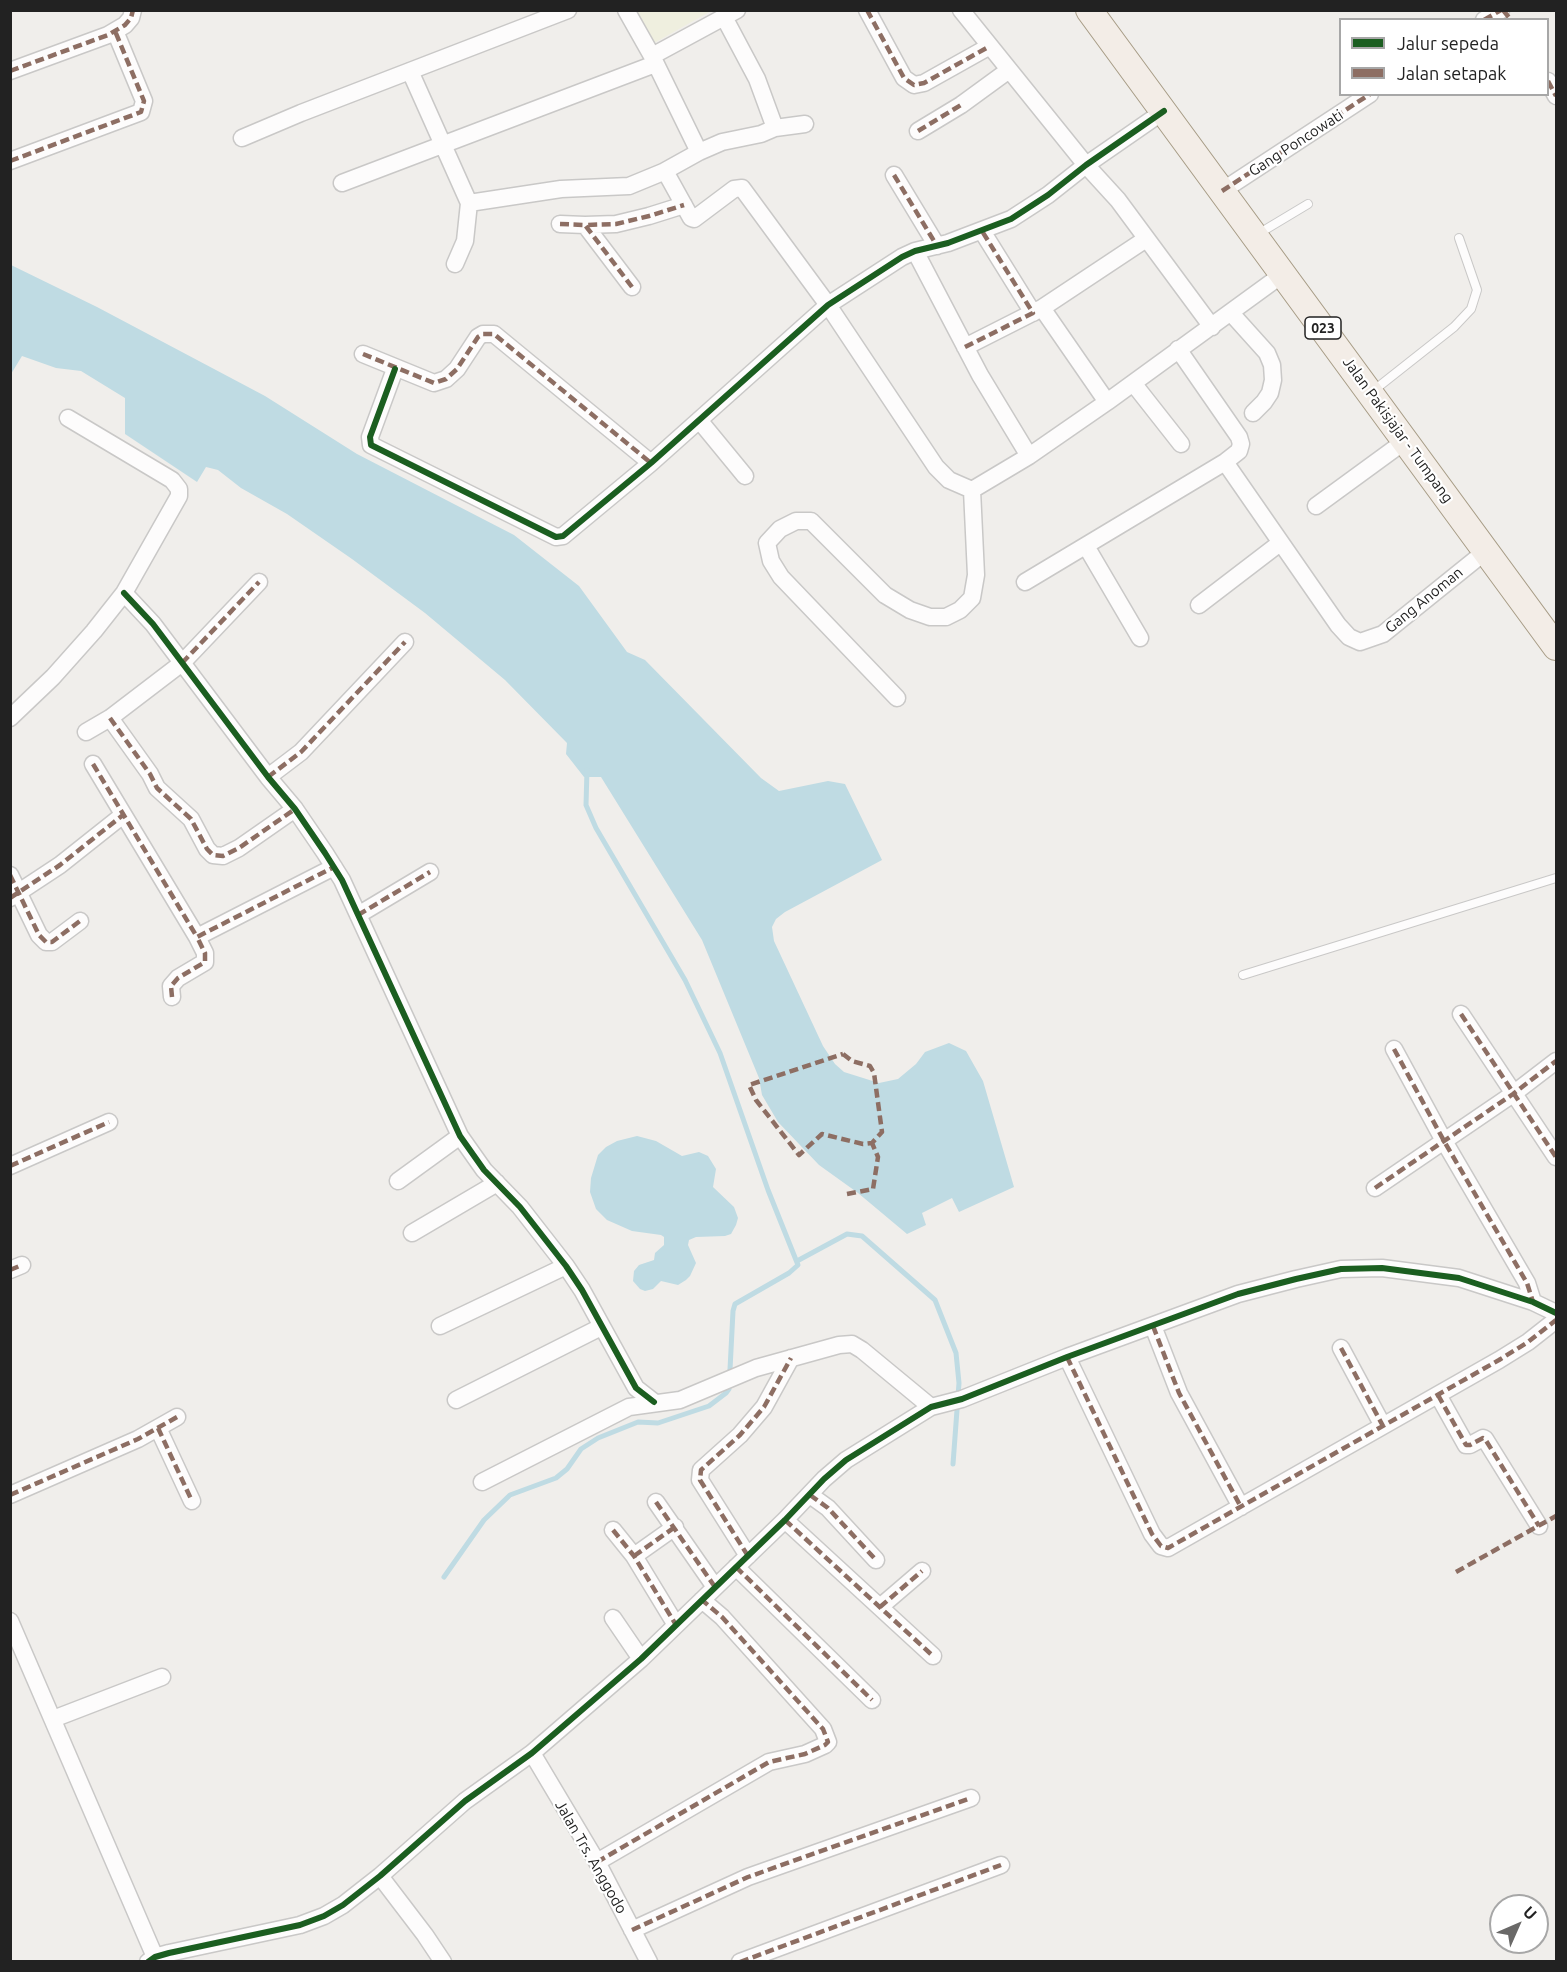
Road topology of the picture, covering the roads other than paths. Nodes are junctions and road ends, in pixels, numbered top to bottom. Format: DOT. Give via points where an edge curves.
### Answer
graph roads {
  1 [pos="133,10"];
  2 [pos="568,10"];
  3 [pos="626,10"];
  4 [pos="867,10"];
  5 [pos="961,10"];
  6 [pos="1089,10"];
  7 [pos="1502,10"];
  8 [pos="730,14"];
  9 [pos="1488,18"];
  10 [pos="115,31"];
  11 [pos="990,46"];
  12 [pos="653,60"];
  13 [pos="1009,70"];
  14 [pos="10,71"];
  15 [pos="410,71"];
  16 [pos="1549,83"];
  17 [pos="1367,96"];
  18 [pos="1557,96"];
  19 [pos="1164,111"];
  20 [pos="805,124"];
  21 [pos="775,128"];
  22 [pos="918,131"];
  23 [pos="242,138"];
  24 [pos="444,144"];
  25 [pos="699,152"];
  26 [pos="10,161"];
  27 [pos="1086,165"];
  28 [pos="665,171"];
  29 [pos="894,174"];
  30 [pos="342,183"];
  31 [pos="1222,191"];
  32 [pos="469,204"];
  33 [pos="1308,204"];
  34 [pos="684,205"];
  35 [pos="560,224"];
  36 [pos="585,225"];
  37 [pos="982,231"];
  38 [pos="1255,235"];
  39 [pos="1459,238"];
  40 [pos="1146,239"];
  41 [pos="937,246"];
  42 [pos="915,251"];
  43 [pos="455,264"];
  44 [pos="1283,274"];
  45 [pos="632,287"];
  46 [pos="828,304"];
  47 [pos="1037,310"];
  48 [pos="1231,313"];
  49 [pos="1212,327"];
  50 [pos="965,347"];
  51 [pos="1178,349"];
  52 [pos="363,354"];
  53 [pos="395,369"];
  54 [pos="1133,383"];
  55 [pos="1370,393"];
  56 [pos="1107,402"];
  57 [pos="1253,413"];
  58 [pos="68,418"];
  59 [pos="699,420"];
  60 [pos="1406,441"];
  61 [pos="1181,444"];
  62 [pos="1029,456"];
  63 [pos="1225,462"];
  64 [pos="651,463"];
  65 [pos="745,476"];
  66 [pos="972,490"];
  67 [pos="1316,506"];
  68 [pos="1280,543"];
  69 [pos="1086,546"];
  70 [pos="1486,551"];
  71 [pos="258,582"];
  72 [pos="1025,582"];
  73 [pos="124,593"];
  74 [pos="1199,605"];
  75 [pos="1140,638"];
  76 [pos="405,642"];
  77 [pos="1557,647"];
  78 [pos="182,663"];
  79 [pos="897,698"];
  80 [pos="10,718"];
  81 [pos="110,718"];
  82 [pos="86,732"];
  83 [pos="93,764"];
  84 [pos="268,777"];
  85 [pos="295,809"];
  86 [pos="123,815"];
  87 [pos="334,867"];
  88 [pos="430,872"];
  89 [pos="10,875"];
  90 [pos="1557,878"];
  91 [pos="14,895"];
  92 [pos="358,915"];
  93 [pos="80,921"];
  94 [pos="197,937"];
  95 [pos="1243,975"];
  96 [pos="172,997"];
  97 [pos="1461,1014"];
  98 [pos="1394,1049"];
  99 [pos="1557,1061"];
  100 [pos="1513,1095"];
  101 [pos="109,1122"];
  102 [pos="460,1136"];
  103 [pos="1444,1141"];
  104 [pos="1557,1157"];
  105 [pos="10,1166"];
  106 [pos="398,1181"];
  107 [pos="498,1183"];
  108 [pos="1375,1188"];
  109 [pos="412,1233"];
  110 [pos="566,1266"];
  111 [pos="1533,1302"];
  112 [pos="1557,1313"];
  113 [pos="1557,1320"];
  114 [pos="440,1326"];
  115 [pos="1153,1326"];
  116 [pos="601,1327"];
  117 [pos="1341,1348"];
  118 [pos="791,1358"];
  119 [pos="1067,1358"];
  120 [pos="1438,1395"];
  121 [pos="456,1400"];
  122 [pos="654,1402"];
  123 [pos="931,1407"];
  124 [pos="177,1417"];
  125 [pos="1383,1426"];
  126 [pos="158,1428"];
  127 [pos="482,1482"];
  128 [pos="10,1495"];
  129 [pos="810,1495"];
  130 [pos="192,1501"];
  131 [pos="656,1502"];
  132 [pos="1240,1507"];
  133 [pos="785,1520"];
  134 [pos="1539,1526"];
  135 [pos="675,1527"];
  136 [pos="613,1530"];
  137 [pos="634,1556"];
  138 [pos="876,1560"];
  139 [pos="742,1562"];
  140 [pos="922,1571"];
  141 [pos="715,1587"];
  142 [pos="702,1600"];
  143 [pos="880,1607"];
  144 [pos="613,1618"];
  145 [pos="10,1621"];
  146 [pos="676,1625"];
  147 [pos="933,1656"];
  148 [pos="640,1659"];
  149 [pos="162,1677"];
  150 [pos="872,1700"];
  151 [pos="53,1719"];
  152 [pos="532,1753"];
  153 [pos="972,1798"];
  154 [pos="597,1862"];
  155 [pos="1001,1865"];
  156 [pos="373,1881"];
  157 [pos="632,1930"];
  158 [pos="151,1959"];
  159 [pos="443,1962"];
  160 [pos="649,1962"];
  161 [pos="740,1962"];
  1 -- 10 [label="street" via="131,18"];
  2 -- 15 [label="street"];
  3 -- 12 [label="street"];
  4 -- 11 [label="street" via="904,78 914,85"];
  5 -- 11 [label="street"];
  6 -- 19 [label="main road, Jalan Pakisjajar - Tumpang / 023"];
  7 -- 9 [label="street"];
  8 -- 12 [label="street"];
  8 -- 21 [label="street"];
  10 -- 14 [label="street"];
  10 -- 26 [label="street" via="144,101 141,112"];
  11 -- 13 [label="street"];
  12 -- 24 [label="street"];
  12 -- 25 [label="street"];
  13 -- 22 [label="street"];
  13 -- 27 [label="street"];
  15 -- 23 [label="street"];
  15 -- 24 [label="street"];
  16 -- 18 [label="street"];
  17 -- 31 [label="street, Gang Poncowati"];
  19 -- 27 [label="street"];
  19 -- 31 [label="main road, Jalan Pakisjajar - Tumpang / 023"];
  20 -- 21 [label="street"];
  21 -- 25 [label="street"];
  24 -- 30 [label="street"];
  24 -- 32 [label="street"];
  25 -- 28 [label="street"];
  27 -- 37 [label="street" via="1031,207"];
  27 -- 40 [label="street"];
  28 -- 32 [label="street" via="629,186 561,189"];
  28 -- 34 [label="street"];
  29 -- 41 [label="street"];
  31 -- 38 [label="main road, Jalan Pakisjajar - Tumpang / 023"];
  32 -- 43 [label="street" via="465,241"];
  33 -- 38 [label="lane"];
  34 -- 36 [label="street" via="616,224"];
  34 -- 46 [label="street" via="694,219 734,189 742,188"];
  35 -- 36 [label="street"];
  36 -- 45 [label="street"];
  37 -- 41 [label="street"];
  37 -- 47 [label="street"];
  38 -- 44 [label="main road, Jalan Pakisjajar - Tumpang / 023"];
  39 -- 55 [label="lane" via="1477,290 1471,309"];
  40 -- 47 [label="street"];
  40 -- 49 [label="street"];
  41 -- 42 [label="street"];
  42 -- 46 [label="street"];
  42 -- 50 [label="street"];
  44 -- 48 [label="street"];
  44 -- 55 [label="main road, Jalan Pakisjajar - Tumpang / 023"];
  46 -- 59 [label="street"];
  46 -- 66 [label="street" via="936,467 949,480"];
  47 -- 50 [label="street"];
  47 -- 56 [label="street"];
  48 -- 49 [label="street"];
  48 -- 57 [label="street" via="1267,353 1272,365 1270,393"];
  49 -- 51 [label="street"];
  50 -- 62 [label="street"];
  51 -- 54 [label="street"];
  51 -- 63 [label="street" via="1239,437 1239,450"];
  52 -- 53 [label="street"];
  53 -- 64 [label="street" via="434,383 446,379 478,337 494,334"];
  53 -- 64 [label="street" via="370,437 371,445 556,537 569,533"];
  54 -- 56 [label="street"];
  54 -- 61 [label="street"];
  55 -- 60 [label="main road, Jalan Pakisjajar - Tumpang / 023"];
  56 -- 62 [label="street"];
  58 -- 73 [label="street" via="172,480 179,489 179,496"];
  59 -- 64 [label="street"];
  59 -- 65 [label="street"];
  60 -- 67 [label="street"];
  60 -- 70 [label="main road, Jalan Pakisjajar - Tumpang / 023"];
  62 -- 66 [label="street"];
  63 -- 68 [label="street"];
  63 -- 69 [label="street"];
  66 -- 79 [label="street" via="976,575 972,598 946,617 930,617 910,610 885,595 811,521 796,521 780,529 767,543 771,561 781,577"];
  68 -- 70 [label="street, Gang Anoman" via="1338,625 1360,642 1383,634"];
  68 -- 74 [label="street"];
  69 -- 72 [label="street"];
  69 -- 75 [label="street"];
  70 -- 77 [label="main road, Jalan Pakisjajar - Tumpang / 023"];
  71 -- 78 [label="street"];
  73 -- 78 [label="street"];
  73 -- 80 [label="street" via="53,677"];
  76 -- 84 [label="street" via="301,752"];
  78 -- 81 [label="street"];
  78 -- 84 [label="street"];
  81 -- 82 [label="street"];
  81 -- 85 [label="street" via="157,788 191,819 213,855 223,856 239,848"];
  83 -- 86 [label="street"];
  84 -- 85 [label="street"];
  85 -- 87 [label="street"];
  86 -- 91 [label="street"];
  86 -- 94 [label="street"];
  87 -- 92 [label="street"];
  87 -- 94 [label="street"];
  88 -- 92 [label="street"];
  89 -- 91 [label="street"];
  90 -- 95 [label="lane"];
  91 -- 93 [label="street" via="46,942 52,942"];
  92 -- 102 [label="street"];
  94 -- 96 [label="street" via="205,962 178,978 171,986"];
  97 -- 100 [label="street"];
  98 -- 103 [label="street"];
  99 -- 100 [label="street"];
  100 -- 103 [label="street"];
  100 -- 104 [label="street"];
  101 -- 105 [label="street"];
  102 -- 106 [label="street"];
  102 -- 107 [label="street"];
  103 -- 108 [label="street"];
  103 -- 111 [label="street" via="1527,1283"];
  107 -- 109 [label="street"];
  107 -- 110 [label="street"];
  110 -- 114 [label="street"];
  110 -- 116 [label="street"];
  111 -- 112 [label="street"];
  111 -- 115 [label="street" via="1459,1278 1383,1268 1341,1269 1238,1294"];
  113 -- 120 [label="street" via="1528,1342"];
  115 -- 119 [label="street"];
  115 -- 132 [label="street" via="1179,1393"];
  116 -- 121 [label="street"];
  116 -- 122 [label="street" via="636,1388"];
  117 -- 125 [label="street"];
  118 -- 122 [label="street" via="729,1378 680,1400"];
  118 -- 123 [label="street" via="852,1344"];
  118 -- 139 [label="street" via="764,1407 701,1470 700,1480"];
  119 -- 123 [label="street"];
  119 -- 132 [label="street" via="1161,1546 1173,1546"];
  120 -- 125 [label="street"];
  120 -- 134 [label="street" via="1467,1445 1485,1439"];
  122 -- 127 [label="street" via="629,1407"];
  123 -- 129 [label="street" via="846,1460"];
  124 -- 126 [label="street"];
  125 -- 132 [label="street"];
  126 -- 128 [label="street"];
  126 -- 130 [label="street"];
  129 -- 133 [label="street"];
  129 -- 138 [label="street" via="828,1508"];
  131 -- 135 [label="street"];
  133 -- 139 [label="street"];
  133 -- 143 [label="street"];
  135 -- 137 [label="street"];
  135 -- 141 [label="street"];
  136 -- 137 [label="street"];
  137 -- 146 [label="street"];
  139 -- 141 [label="street"];
  139 -- 150 [label="street"];
  140 -- 143 [label="street"];
  141 -- 142 [label="street"];
  142 -- 146 [label="street"];
  142 -- 154 [label="street" via="823,1729 828,1742 805,1754 769,1762"];
  143 -- 147 [label="street"];
  144 -- 148 [label="street"];
  145 -- 151 [label="street"];
  146 -- 148 [label="street"];
  148 -- 152 [label="street"];
  149 -- 151 [label="street"];
  151 -- 158 [label="street"];
  152 -- 154 [label="street, Jalan Trs. Anggodo"];
  152 -- 156 [label="street" via="465,1801"];
  153 -- 157 [label="street" via="748,1877"];
  154 -- 157 [label="street, Jalan Trs. Anggodo"];
  155 -- 161 [label="street"];
  156 -- 158 [label="street" via="324,1917"];
  156 -- 159 [label="street" via="425,1935"];
  157 -- 160 [label="street, Jalan Trs. Anggodo"];
}
